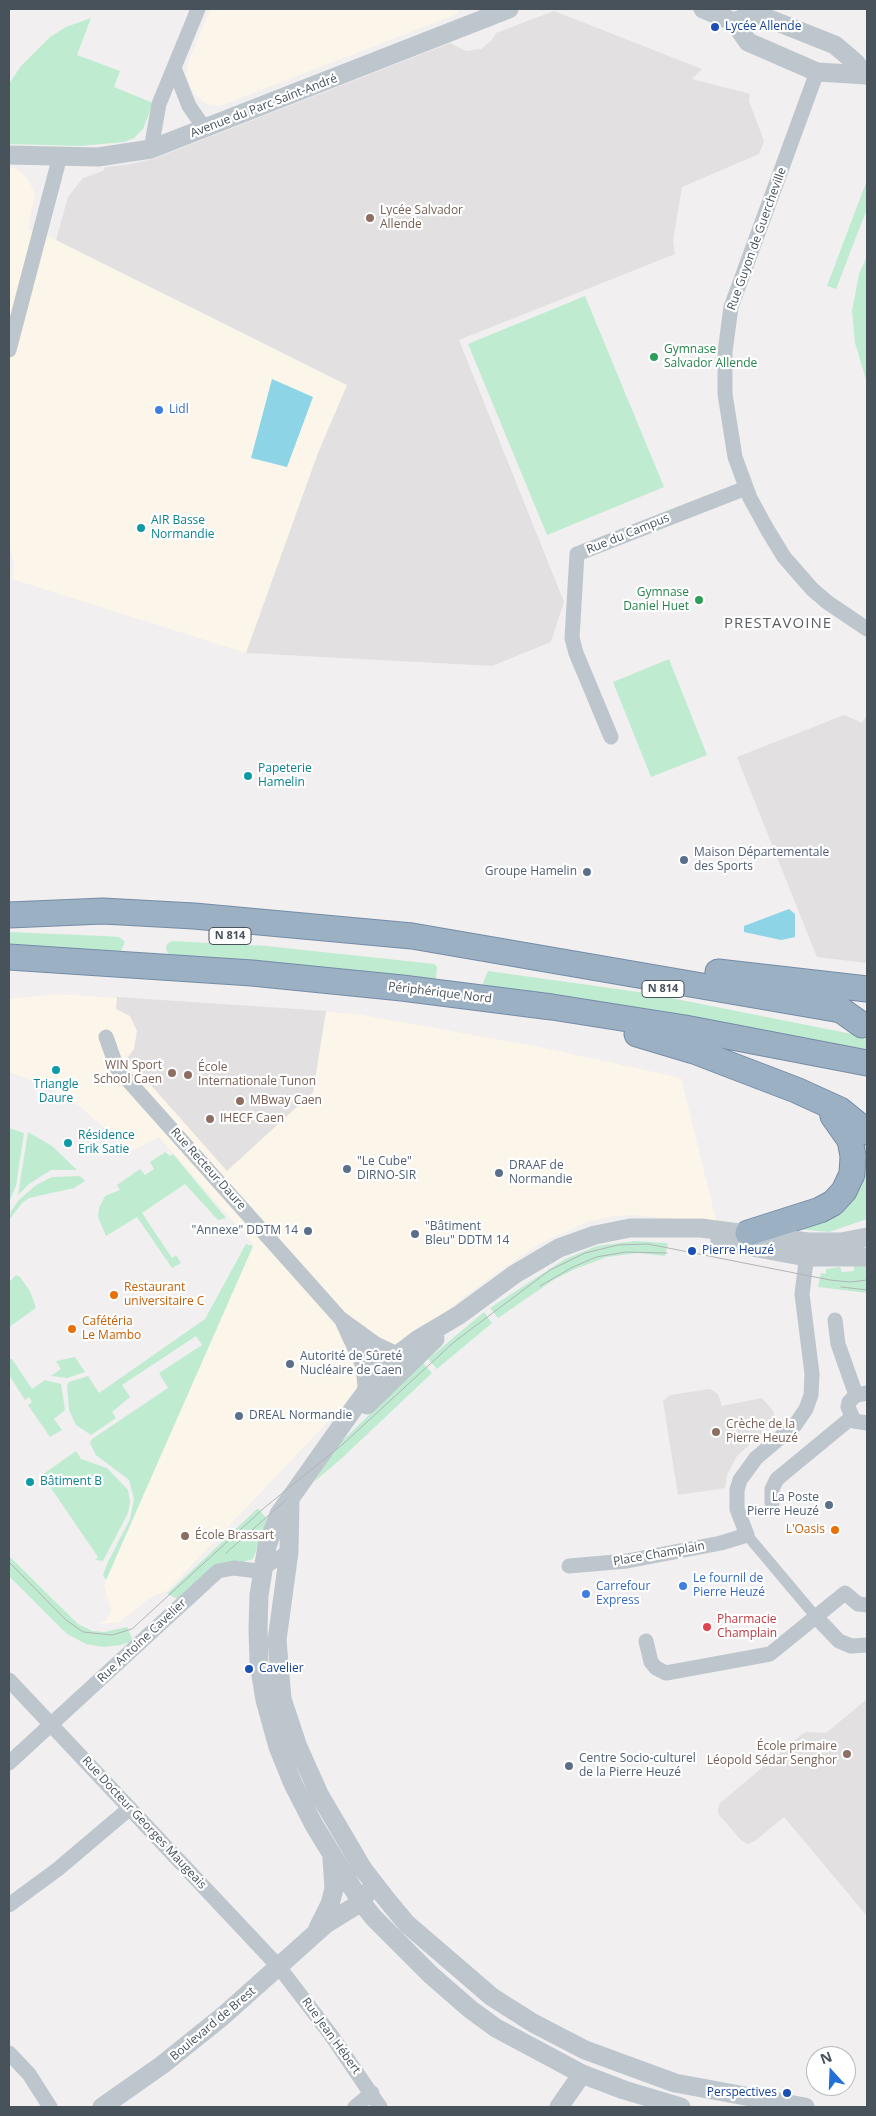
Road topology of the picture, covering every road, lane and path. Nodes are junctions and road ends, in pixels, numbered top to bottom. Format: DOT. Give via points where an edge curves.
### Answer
graph roads {
  1 [pos="198,9"];
  2 [pos="510,9"];
  3 [pos="703,9"];
  4 [pos="764,14"];
  5 [pos="734,22"];
  6 [pos="748,42"];
  7 [pos="835,46"];
  8 [pos="174,68"];
  9 [pos="824,73"];
  10 [pos="865,74"];
  11 [pos="205,130"];
  12 [pos="151,149"];
  13 [pos="9,155"];
  14 [pos="60,156"];
  15 [pos="9,350"];
  16 [pos="746,488"];
  17 [pos="867,629"];
  18 [pos="611,738"];
  19 [pos="9,897"];
  20 [pos="102,911"];
  21 [pos="9,915"];
  22 [pos="9,922"];
  23 [pos="490,948"];
  24 [pos="9,957"];
  25 [pos="92,962"];
  26 [pos="9,971"];
  27 [pos="867,988"];
  28 [pos="576,1010"];
  29 [pos="865,1026"];
  30 [pos="106,1037"];
  31 [pos="867,1063"];
  32 [pos="832,1106"];
  33 [pos="867,1132"];
  34 [pos="665,1229"];
  35 [pos="748,1233"];
  36 [pos="862,1238"];
  37 [pos="807,1249"];
  38 [pos="867,1257"];
  39 [pos="459,1314"];
  40 [pos="340,1318"];
  41 [pos="835,1320"];
  42 [pos="352,1338"];
  43 [pos="368,1338"];
  44 [pos="417,1340"];
  45 [pos="397,1363"];
  46 [pos="862,1394"];
  47 [pos="364,1401"];
  48 [pos="851,1418"];
  49 [pos="867,1423"];
  50 [pos="290,1500"];
  51 [pos="772,1503"];
  52 [pos="747,1535"];
  53 [pos="289,1552"];
  54 [pos="569,1566"];
  55 [pos="263,1570"];
  56 [pos="867,1605"];
  57 [pos="816,1617"];
  58 [pos="646,1641"];
  59 [pos="867,1645"];
  60 [pos="9,1680"];
  61 [pos="51,1724"];
  62 [pos="9,1762"];
  63 [pos="130,1808"];
  64 [pos="368,1876"];
  65 [pos="340,1883"];
  66 [pos="361,1902"];
  67 [pos="9,1906"];
  68 [pos="345,1912"];
  69 [pos="374,1918"];
  70 [pos="317,1931"];
  71 [pos="279,1967"];
  72 [pos="9,2053"];
  73 [pos="582,2074"];
  74 [pos="372,2094"];
  75 [pos="50,2107"];
  76 [pos="102,2107"];
  77 [pos="355,2107"];
  78 [pos="380,2107"];
  79 [pos="559,2107"];
  80 [pos="681,2107"];
  81 [pos="805,2107"];
  1 -- 8 [label="street"];
  2 -- 11 [label="street, Avenue du Parc Saint-André"];
  3 -- 5 [label="street"];
  4 -- 5 [label="street"];
  4 -- 6 [label="street" via="747,20 742,28"];
  4 -- 7 [label="street"];
  5 -- 6 [label="street"];
  6 -- 9 [label="street"];
  7 -- 9 [label="street" via="840,62"];
  7 -- 10 [label="street"];
  8 -- 11 [label="street" via="189,106"];
  8 -- 12 [label="street" via="159,104"];
  9 -- 10 [label="street"];
  9 -- 16 [label="street, Rue Guyon de Guercheville" via="731,307 726,333 725,394 734,449"];
  11 -- 12 [label="street, Avenue du Parc Saint-André"];
  12 -- 14 [label="street, Avenue du Parc Saint-André" via="98,157"];
  13 -- 14 [label="street, Avenue du Parc Saint-André"];
  14 -- 15 [label="street"];
  16 -- 17 [label="street, Rue Guyon de Guercheville" via="767,529 798,574 827,602"];
  16 -- 18 [label="street, Rue du Campus" via="577,554 572,638"];
  19 -- 20 [label="highway, N 814"];
  20 -- 21 [label="highway, N 814"];
  20 -- 23 [label="highway, N 814" via="412,936"];
  22 -- 29 [label="highway, N 814" via="404,950 654,987"];
  23 -- 27 [label="highway, N 814"];
  23 -- 29 [label="highway, N 814" via="841,1010"];
  24 -- 25 [label="highway, Périphérique Nord"];
  25 -- 26 [label="highway" via="68,971"];
  25 -- 28 [label="highway, Périphérique Nord" via="328,980"];
  28 -- 31 [label="highway, Périphérique Nord"];
  28 -- 32 [label="highway" via="597,1026 673,1044"];
  30 -- 40 [label="street, Rue Recteur Daure" via="117,1068"];
  32 -- 33 [label="highway"];
  32 -- 35 [label="highway" via="834,1116 850,1140 853,1156 852,1174 844,1191 833,1203 820,1210"];
  34 -- 35 [label="street" via="701,1228"];
  34 -- 37 [label="street" via="770,1252"];
  34 -- 39 [label="street" via="621,1230 574,1242 534,1262"];
  35 -- 37 [label="street"];
  36 -- 37 [label="street"];
  37 -- 38 [label="street"];
  37 -- 52 [label="street" via="802,1294 812,1385 806,1409 800,1418 750,1464 740,1480 737,1509"];
  39 -- 44 [label="street"];
  39 -- 45 [label="street"];
  40 -- 42 [label="street, Rue Recteur Daure"];
  40 -- 43 [label="street, Rue Recteur Daure"];
  41 -- 46 [label="street" via="838,1344"];
  42 -- 45 [label="street, Rue Recteur Daure" via="367,1354"];
  42 -- 47 [label="street, Rue Recteur Daure" via="363,1366"];
  43 -- 44 [label="street, Rue Recteur Daure" via="398,1344"];
  43 -- 45 [label="street, Rue Recteur Daure" via="391,1351"];
  44 -- 45 [label="street"];
  45 -- 47 [label="street"];
  46 -- 48 [label="street" via="849,1402"];
  47 -- 50 [label="street"];
  48 -- 49 [label="street"];
  48 -- 51 [label="street" via="777,1479 772,1489"];
  50 -- 53 [label="street"];
  50 -- 55 [label="street" via="272,1530"];
  52 -- 54 [label="street, Place Champlain" via="627,1561"];
  52 -- 57 [label="street"];
  53 -- 55 [label="street" via="272,1560"];
  53 -- 64 [label="street" via="277,1640 282,1699 298,1747 319,1794"];
  55 -- 61 [label="street, Rue Antoine Cavelier" via="234,1568 218,1571"];
  55 -- 65 [label="street" via="258,1628 265,1700 278,1747 293,1784 328,1849"];
  56 -- 57 [label="street" via="858,1604 845,1593"];
  57 -- 58 [label="street" via="770,1654 666,1674 651,1662"];
  57 -- 59 [label="street" via="839,1641 851,1646"];
  60 -- 61 [label="street, Rue Docteur Georges Maugeais"];
  61 -- 62 [label="street, Rue Antoine Cavelier"];
  61 -- 63 [label="street, Rue Docteur Georges Maugeais"];
  63 -- 67 [label="street"];
  63 -- 71 [label="street, Rue Docteur Georges Maugeais"];
  64 -- 65 [label="street" via="355,1872"];
  64 -- 66 [label="street" via="369,1890"];
  64 -- 81 [label="street" via="407,1924 470,1981 533,2023 592,2053 675,2083"];
  65 -- 66 [label="street"];
  65 -- 70 [label="street"];
  66 -- 68 [label="street"];
  66 -- 69 [label="street"];
  68 -- 69 [label="street" via="363,1910"];
  68 -- 70 [label="street"];
  69 -- 73 [label="street" via="470,2009 524,2044"];
  70 -- 71 [label="street, Boulevard de Brest"];
  71 -- 74 [label="street, Rue Jean Hébert"];
  71 -- 76 [label="street, Boulevard de Brest" via="162,2065"];
  72 -- 75 [label="street"];
  73 -- 79 [label="street"];
  73 -- 80 [label="street"];
  74 -- 77 [label="street"];
  74 -- 78 [label="street, Rue Jean Hébert"];
}
